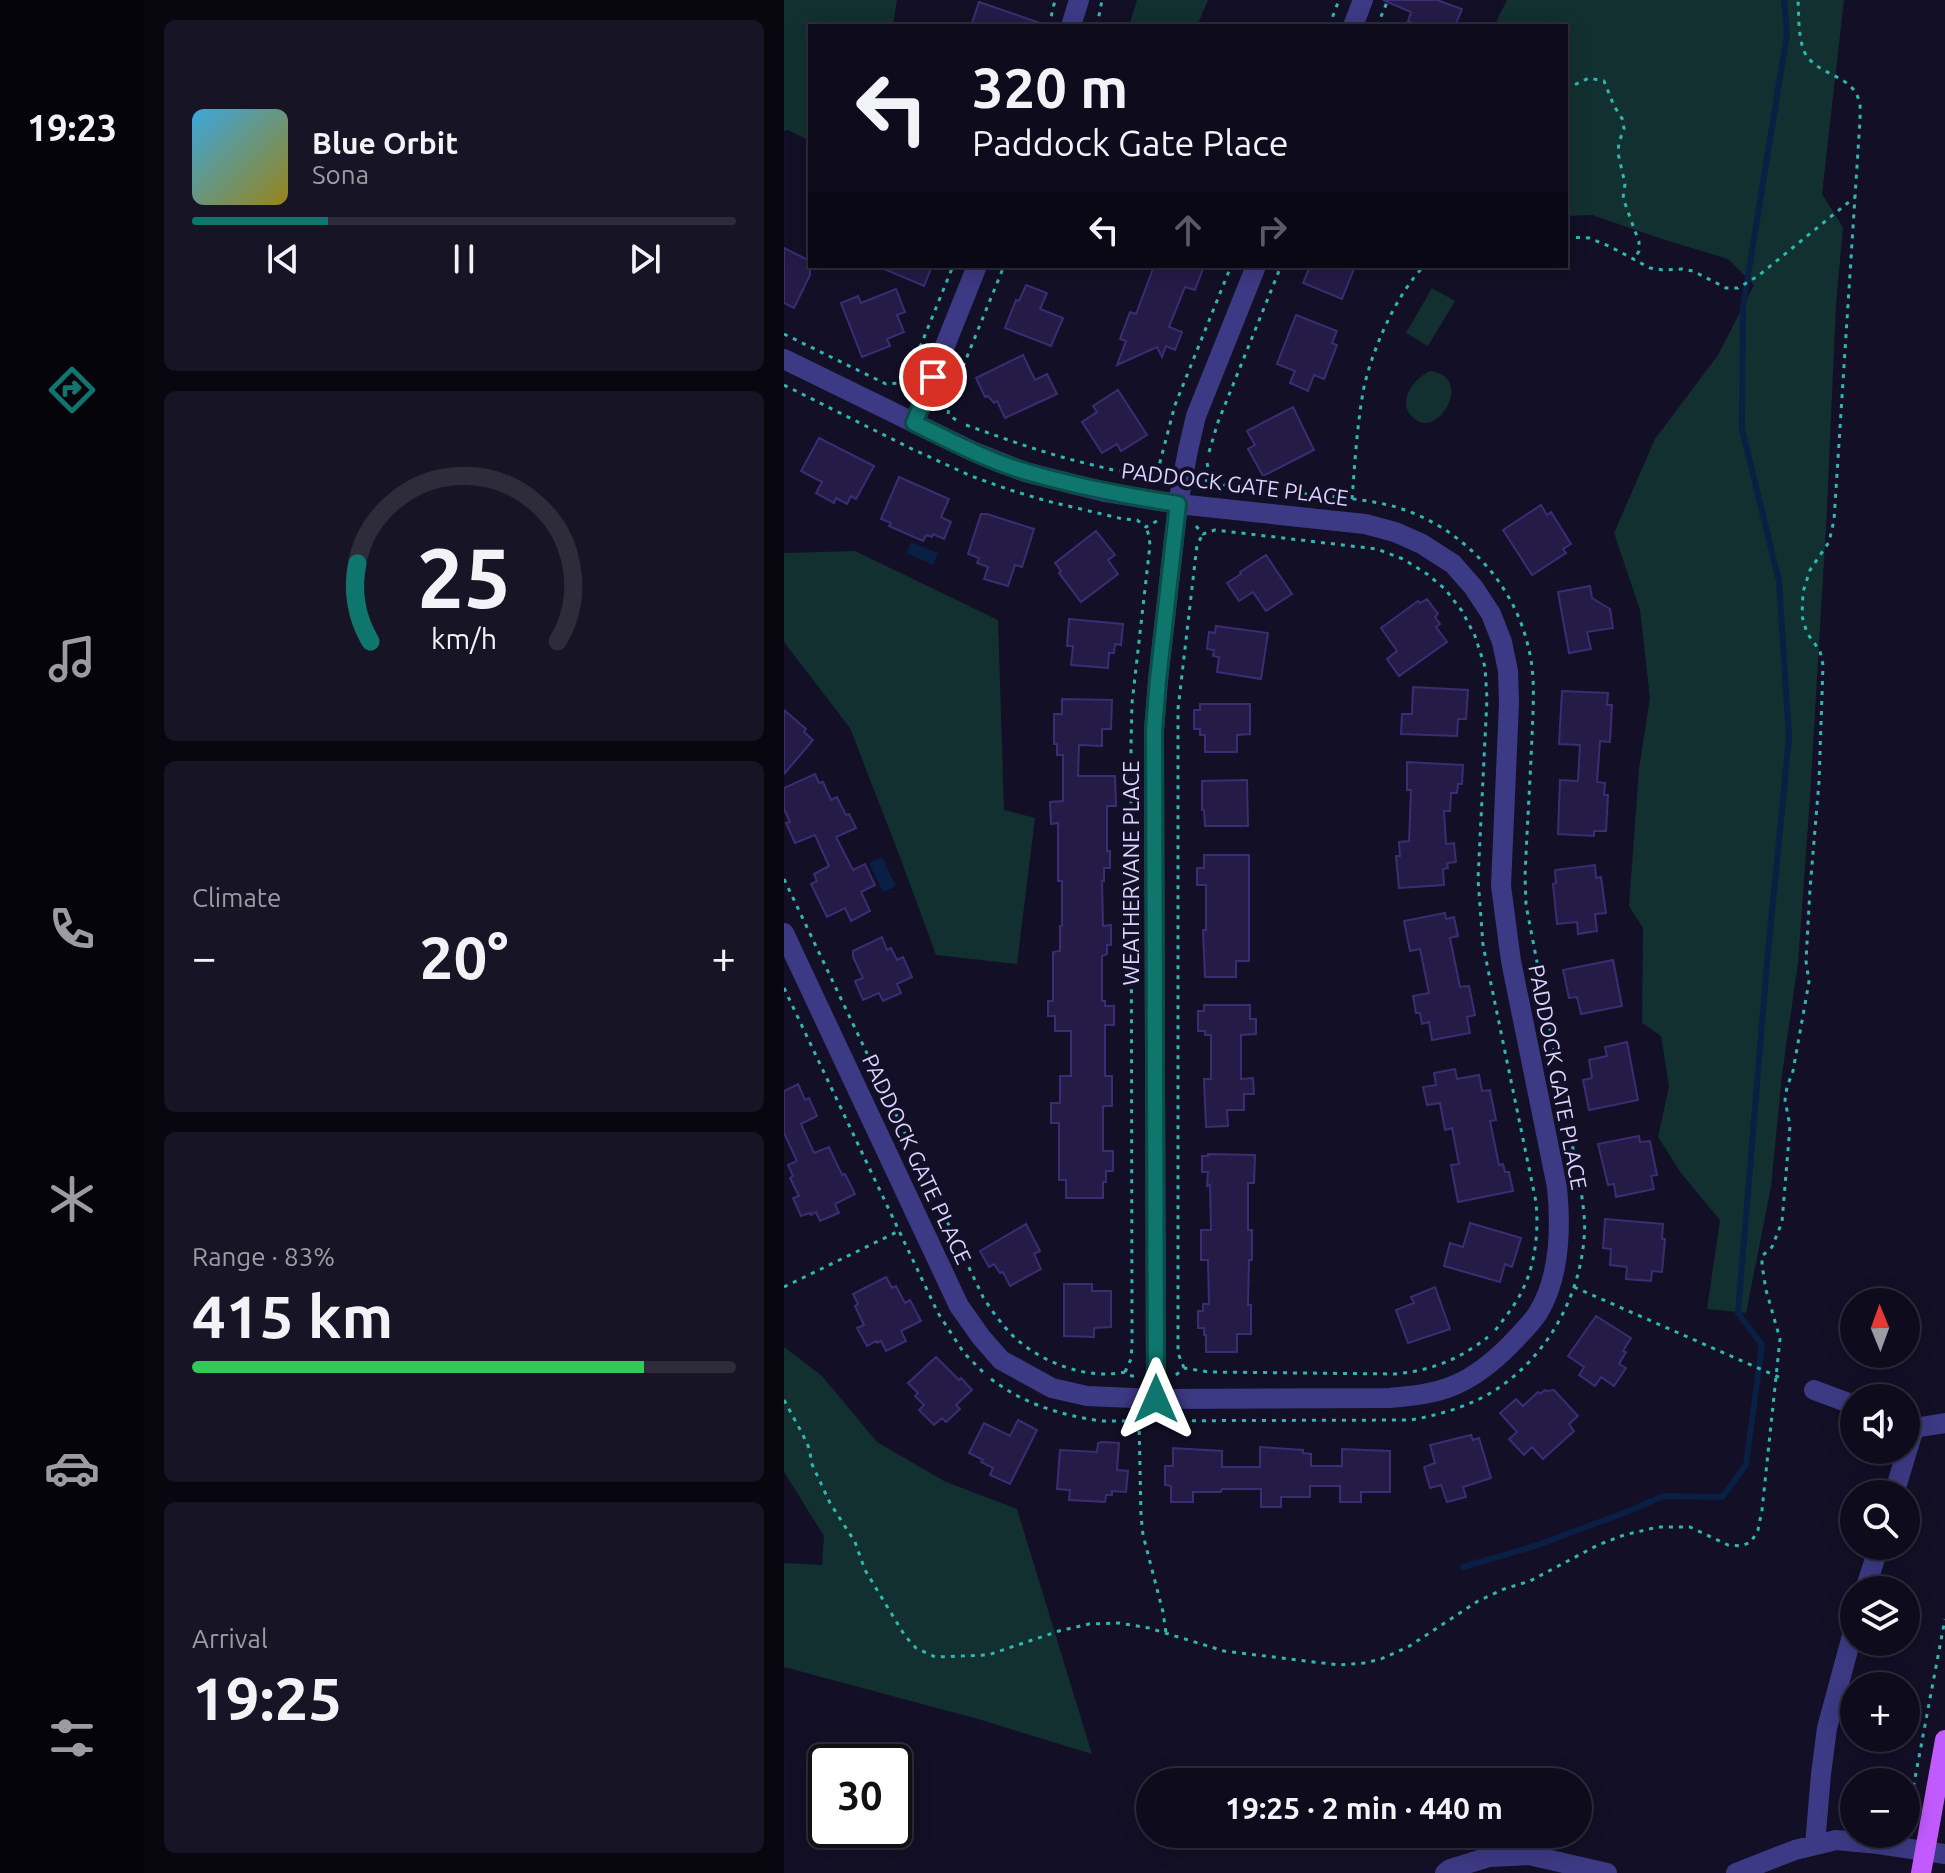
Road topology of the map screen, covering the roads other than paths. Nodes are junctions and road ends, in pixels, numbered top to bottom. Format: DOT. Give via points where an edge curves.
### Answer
graph roads {
  1 [pos="1079,0"];
  2 [pos="1363,0"];
  3 [pos="1072,24"];
  4 [pos="1354,24"];
  5 [pos="976,268"];
  6 [pos="1255,268"];
  7 [pos="784,359"];
  8 [pos="914,423"];
  9 [pos="1177,514"];
  10 [pos="784,933"];
  11 [pos="1814,1390"];
  12 [pos="1156,1399"];
  13 [pos="1840,1400"];
  14 [pos="1945,1423"];
  15 [pos="1920,1425"];
  16 [pos="1846,1656"];
  17 [pos="1945,1740"];
  18 [pos="1815,1845"];
  19 [pos="1935,1852"];
  20 [pos="1445,1873"];
  21 [pos="1607,1873"];
  22 [pos="1736,1873"];
  23 [pos="1921,1873"];
  1 -- 3 [label="street"];
  2 -- 4 [label="street"];
  5 -- 8 [label="street"];
  6 -- 9 [label="street, WEATHERVANE PLACE" via="1196,416"];
  7 -- 8 [label="street, PADDOCK GATE PLACE"];
  8 -- 9 [label="street, PADDOCK GATE PLACE" via="1025,472"];
  9 -- 12 [label="street, WEATHERVANE PLACE" via="1154,730"];
  9 -- 12 [label="street, PADDOCK GATE PLACE" via="1349,522 1395,532 1453,564 1491,614 1508,671 1502,897 1560,1215 1559,1248 1538,1312 1499,1356 1455,1385 1389,1398"];
  10 -- 12 [label="street, PADDOCK GATE PLACE" via="959,1306 981,1337 1001,1360 1052,1388 1087,1396"];
  11 -- 13 [label="street"];
  14 -- 15 [label="street"];
  16 -- 18 [label="street" via="1827,1728"];
  17 -- 19 [label="main road"];
  18 -- 19 [label="street" via="1836,1840"];
  18 -- 22 [label="street"];
  19 -- 23 [label="main road"];
  20 -- 21 [label="street" via="1489,1857 1529,1855"];
}
